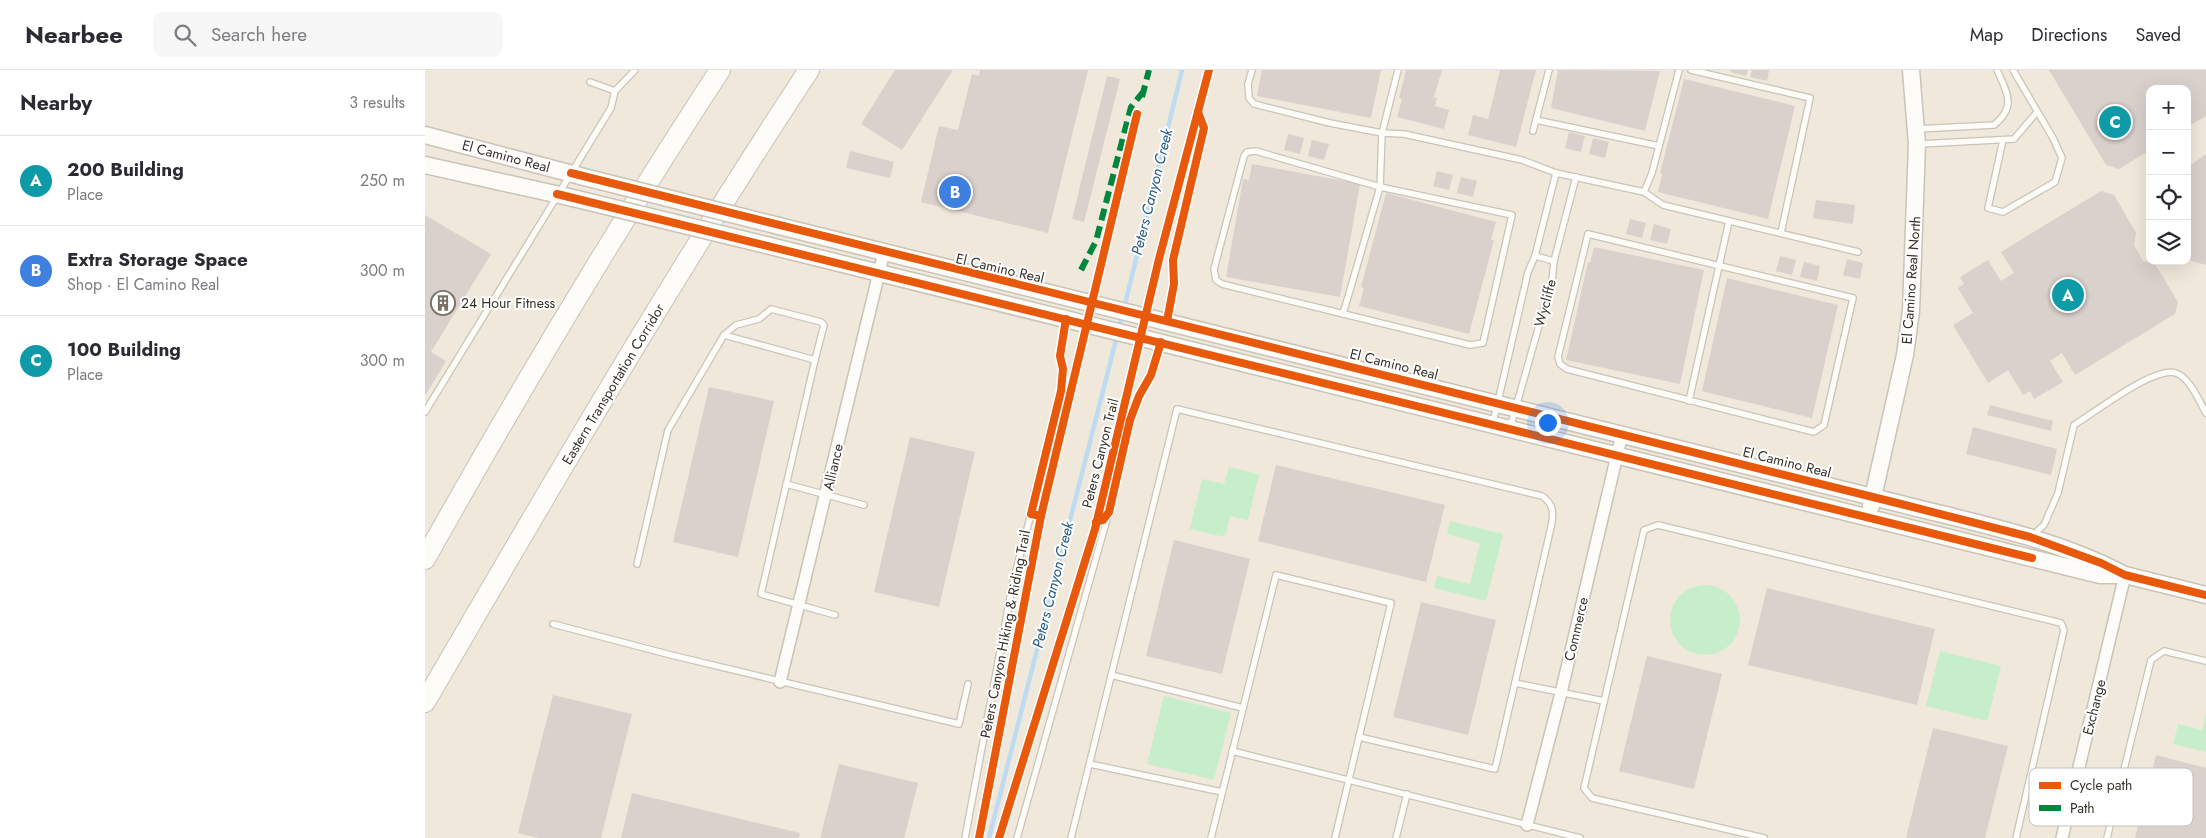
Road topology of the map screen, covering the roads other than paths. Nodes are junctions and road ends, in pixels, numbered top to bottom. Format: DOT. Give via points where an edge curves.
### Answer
graph roads {
  1 [pos="635,70"];
  2 [pos="720,70"];
  3 [pos="809,70"];
  4 [pos="1251,70"];
  5 [pos="1398,70"];
  6 [pos="1549,70"];
  7 [pos="1679,70"];
  8 [pos="1691,70"];
  9 [pos="1911,70"];
  10 [pos="1997,70"];
  11 [pos="2013,70"];
  12 [pos="590,82"];
  13 [pos="615,92"];
  14 [pos="2037,112"];
  15 [pos="1536,120"];
  16 [pos="1533,131"];
  17 [pos="1382,133"];
  18 [pos="425,135"];
  19 [pos="1917,137"];
  20 [pos="2003,140"];
  21 [pos="1659,146"];
  22 [pos="425,165"];
  23 [pos="1556,173"];
  24 [pos="577,175"];
  25 [pos="1577,177"];
  26 [pos="1380,188"];
  27 [pos="1644,192"];
  28 [pos="565,196"];
  29 [pos="1729,221"];
  30 [pos="1781,233"];
  31 [pos="884,252"];
  32 [pos="1858,252"];
  33 [pos="1535,256"];
  34 [pos="1555,261"];
  35 [pos="1719,266"];
  36 [pos="879,273"];
  37 [pos="1343,314"];
  38 [pos="724,336"];
  39 [pos="815,360"];
  40 [pos="1689,401"];
  41 [pos="1498,402"];
  42 [pos="1516,407"];
  43 [pos="425,412"];
  44 [pos="2206,413"];
  45 [pos="1493,424"];
  46 [pos="1510,428"];
  47 [pos="1621,434"];
  48 [pos="1617,454"];
  49 [pos="785,484"];
  50 [pos="826,496"];
  51 [pos="1873,496"];
  52 [pos="864,505"];
  53 [pos="1109,512"];
  54 [pos="1031,514"];
  55 [pos="1868,517"];
  56 [pos="2030,538"];
  57 [pos="425,559"];
  58 [pos="637,564"];
  59 [pos="2125,575"];
  60 [pos="2206,593"];
  61 [pos="799,604"];
  62 [pos="835,615"];
  63 [pos="553,624"];
  64 [pos="2206,661"];
  65 [pos="1111,675"];
  66 [pos="780,682"];
  67 [pos="1515,683"];
  68 [pos="968,684"];
  69 [pos="1561,693"];
  70 [pos="1604,701"];
  71 [pos="425,702"];
  72 [pos="1243,708"];
  73 [pos="1359,737"];
  74 [pos="1232,751"];
  75 [pos="1090,764"];
  76 [pos="2032,768"];
  77 [pos="2079,768"];
  78 [pos="2124,768"];
  79 [pos="1349,780"];
  80 [pos="2029,782"];
  81 [pos="1222,792"];
  82 [pos="1407,794"];
  83 [pos="1527,825"];
  84 [pos="965,838"];
  85 [pos="1017,838"];
  86 [pos="1071,838"];
  87 [pos="1211,838"];
  88 [pos="1335,838"];
  89 [pos="1396,838"];
  90 [pos="1580,838"];
  91 [pos="1764,838"];
  92 [pos="2016,838"];
  1 -- 13 [label="lane"];
  2 -- 57 [label="highway" via="487,448"];
  3 -- 71 [label="highway, Eastern Transportation Corridor" via="736,181"];
  4 -- 17 [label="lane" via="1249,98 1254,104"];
  5 -- 17 [label="lane"];
  6 -- 15 [label="lane"];
  7 -- 21 [label="lane"];
  8 -- 30 [label="lane" via="1809,98"];
  9 -- 19 [label="main road, El Camino Real North"];
  10 -- 19 [label="lane" via="2008,96 2003,118 1994,125"];
  11 -- 14 [label="lane"];
  12 -- 13 [label="lane"];
  13 -- 24 [label="lane" via="611,108"];
  14 -- 20 [label="lane" via="2014,139"];
  14 -- 20 [label="lane" via="2061,158 2059,171 2055,182 2003,212 1989,208"];
  15 -- 16 [label="lane"];
  15 -- 21 [label="lane"];
  17 -- 23 [label="lane" via="1404,134 1522,160"];
  17 -- 26 [label="lane"];
  18 -- 24 [label="main road, El Camino Real"];
  19 -- 20 [label="lane"];
  19 -- 51 [label="main road, El Camino Real North" via="1911,311 1905,355"];
  21 -- 27 [label="lane"];
  22 -- 28 [label="main road, El Camino Real"];
  23 -- 25 [label="lane"];
  23 -- 33 [label="lane, Wycliffe"];
  24 -- 28 [label="lane"];
  24 -- 31 [label="main road, El Camino Real, bridge"];
  25 -- 27 [label="lane"];
  25 -- 34 [label="lane, Wycliffe"];
  26 -- 37 [label="lane"];
  26 -- 37 [label="lane" via="1256,151 1247,152 1244,156 1214,269 1216,280"];
  26 -- 37 [label="lane" via="1512,215 1483,343 1470,345"];
  27 -- 29 [label="lane" via="1663,205"];
  28 -- 36 [label="main road, El Camino Real, bridge"];
  28 -- 43 [label="lane"];
  29 -- 30 [label="lane"];
  29 -- 35 [label="lane"];
  30 -- 32 [label="lane"];
  31 -- 36 [label="street, Alliance"];
  31 -- 41 [label="main road, El Camino Real"];
  33 -- 34 [label="lane"];
  33 -- 41 [label="lane, Wycliffe" via="1528,272"];
  34 -- 42 [label="lane, Wycliffe"];
  35 -- 40 [label="lane"];
  35 -- 40 [label="lane" via="1588,234 1559,357 1560,364 1567,369"];
  35 -- 40 [label="lane" via="1853,298 1851,307 1824,426 1820,430 1815,432"];
  36 -- 45 [label="main road, El Camino Real"];
  36 -- 50 [label="street, Alliance"];
  38 -- 39 [label="lane"];
  38 -- 39 [label="lane" via="736,325 759,319 771,309 821,322 824,325"];
  38 -- 58 [label="lane" via="668,430"];
  39 -- 49 [label="lane"];
  41 -- 42 [label="main road, El Camino Real"];
  41 -- 45 [label="lane, Wycliffe"];
  42 -- 46 [label="lane, Wycliffe"];
  42 -- 47 [label="main road, El Camino Real"];
  44 -- 56 [label="lane" via="2185,379 2177,373 2157,375 2142,382 2074,426 2058,493 2044,525"];
  45 -- 46 [label="main road, El Camino Real"];
  46 -- 48 [label="main road, El Camino Real"];
  47 -- 48 [label="street, Commerce"];
  47 -- 51 [label="main road, El Camino Real"];
  48 -- 55 [label="main road, El Camino Real"];
  48 -- 69 [label="street, Commerce"];
  49 -- 50 [label="lane"];
  49 -- 61 [label="lane" via="761,594"];
  50 -- 52 [label="lane"];
  50 -- 61 [label="street, Alliance"];
  51 -- 55 [label="main road, El Camino Real North"];
  51 -- 56 [label="main road, El Camino Real"];
  53 -- 85 [label="lane"];
  54 -- 84 [label="lane" via="1013,582"];
  55 -- 59 [label="main road, El Camino Real" via="2100,575"];
  56 -- 59 [label="main road, El Camino Real"];
  59 -- 60 [label="main road, El Camino Real"];
  59 -- 77 [label="street, Exchange"];
  61 -- 62 [label="lane"];
  61 -- 66 [label="street, Alliance"];
  63 -- 66 [label="lane"];
  64 -- 78 [label="lane" via="2164,650 2151,660"];
  65 -- 67 [label="lane" via="1177,409 1548,500 1553,508 1553,517"];
  65 -- 72 [label="lane"];
  65 -- 75 [label="lane"];
  66 -- 68 [label="lane" via="959,724"];
  67 -- 69 [label="lane"];
  67 -- 73 [label="lane" via="1495,769"];
  69 -- 70 [label="lane"];
  69 -- 83 [label="street, Commerce"];
  70 -- 76 [label="lane" via="1644,530 1658,525 2061,623 2064,630"];
  70 -- 91 [label="lane" via="1584,788 1592,798"];
  72 -- 73 [label="lane" via="1276,575 1381,600 1391,603"];
  72 -- 74 [label="lane"];
  73 -- 79 [label="lane"];
  74 -- 79 [label="lane"];
  74 -- 81 [label="lane"];
  75 -- 81 [label="lane"];
  75 -- 86 [label="lane"];
  79 -- 82 [label="lane"];
  79 -- 88 [label="lane"];
  80 -- 92 [label="lane"];
  81 -- 87 [label="lane"];
  82 -- 83 [label="lane"];
  82 -- 89 [label="lane"];
  83 -- 90 [label="lane"];
}
